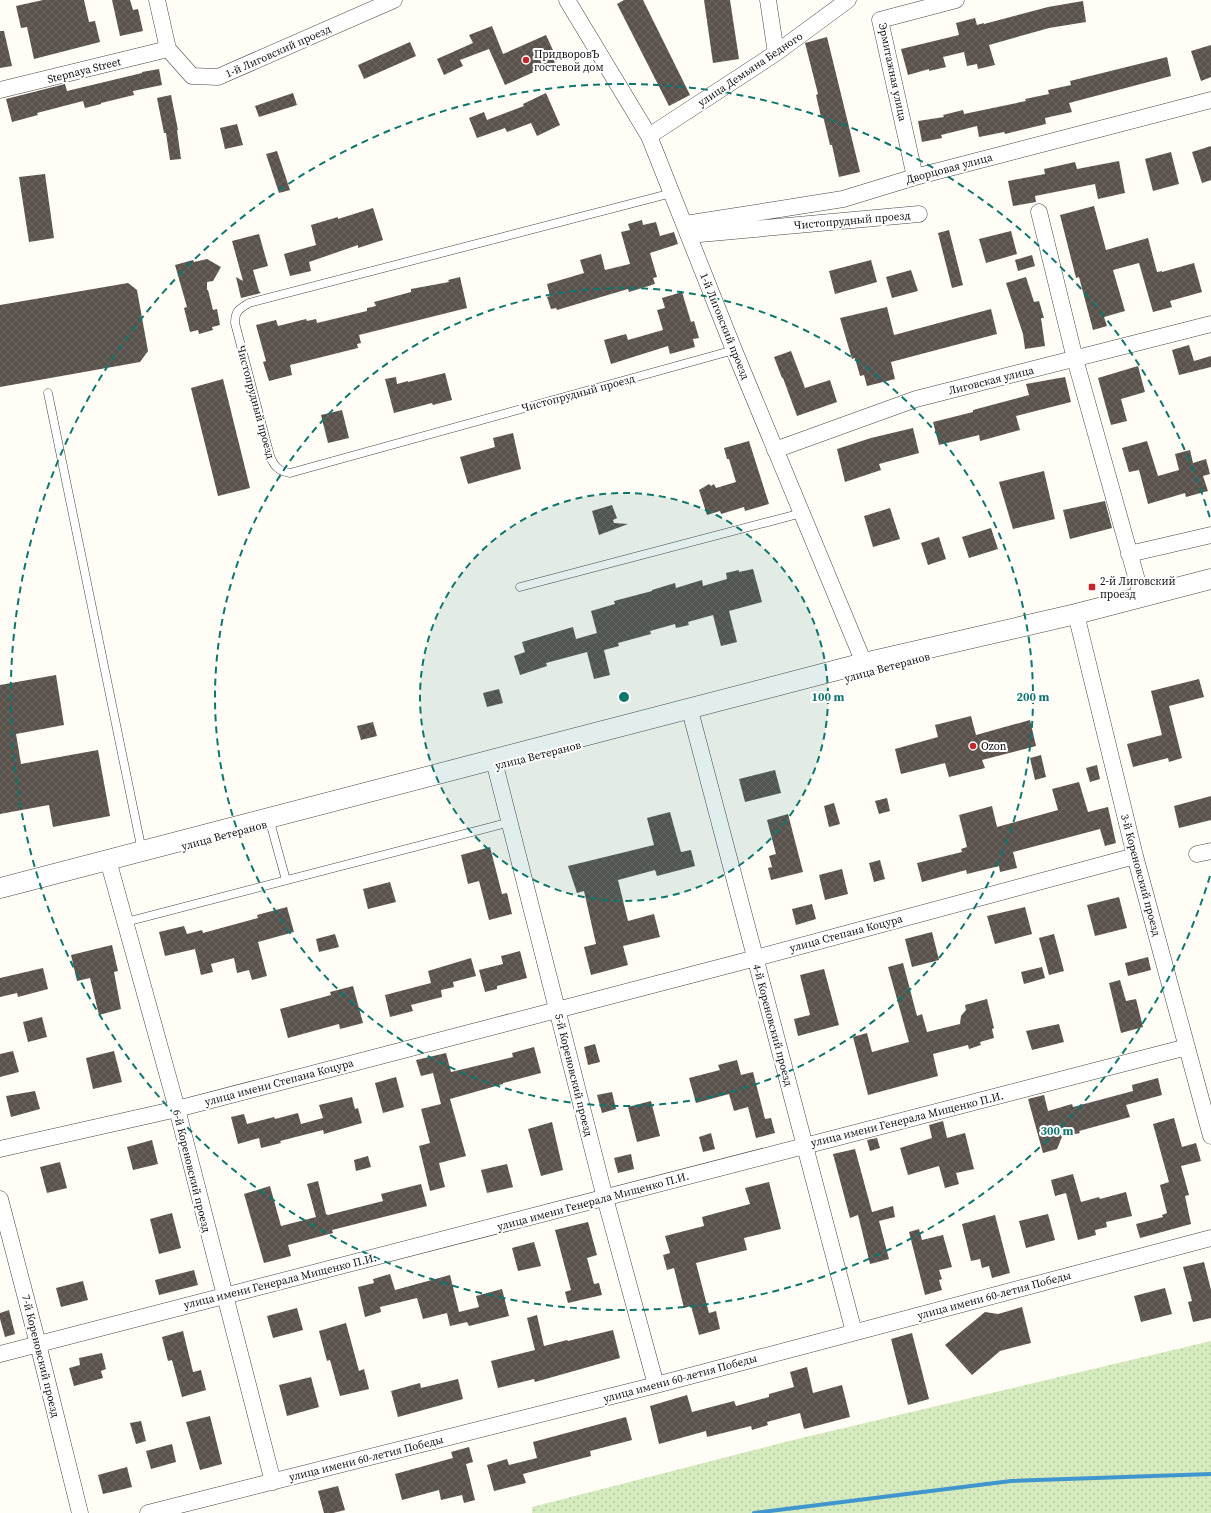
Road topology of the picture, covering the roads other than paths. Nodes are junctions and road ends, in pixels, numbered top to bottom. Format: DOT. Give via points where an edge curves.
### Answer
graph roads {
  1 [pos="157,0"];
  2 [pos="394,0"];
  3 [pos="567,0"];
  4 [pos="768,0"];
  5 [pos="848,0"];
  6 [pos="956,0"];
  7 [pos="168,49"];
  8 [pos="776,53"];
  9 [pos="0,90"];
  10 [pos="1211,100"];
  11 [pos="649,136"];
  12 [pos="915,177"];
  13 [pos="672,193"];
  14 [pos="1039,212"];
  15 [pos="919,214"];
  16 [pos="687,229"];
  17 [pos="1211,324"];
  18 [pos="734,350"];
  19 [pos="1075,359"];
  20 [pos="48,393"];
  21 [pos="775,450"];
  22 [pos="802,513"];
  23 [pos="1211,535"];
  24 [pos="1129,554"];
  25 [pos="1211,580"];
  26 [pos="520,587"];
  27 [pos="1142,598"];
  28 [pos="1076,614"];
  29 [pos="864,663"];
  30 [pos="692,718"];
  31 [pos="495,765"];
  32 [pos="270,822"];
  33 [pos="510,822"];
  34 [pos="142,851"];
  35 [pos="1135,856"];
  36 [pos="109,863"];
  37 [pos="286,880"];
  38 [pos="0,888"];
  39 [pos="0,893"];
  40 [pos="126,922"];
  41 [pos="756,958"];
  42 [pos="557,1009"];
  43 [pos="1187,1047"];
  44 [pos="177,1109"];
  45 [pos="1211,1136"];
  46 [pos="805,1145"];
  47 [pos="0,1149"];
  48 [pos="605,1198"];
  49 [pos="0,1199"];
  50 [pos="1211,1238"];
  51 [pos="224,1296"];
  52 [pos="854,1332"];
  53 [pos="38,1344"];
  54 [pos="0,1354"];
  55 [pos="656,1385"];
  56 [pos="273,1482"];
  57 [pos="80,1513"];
  58 [pos="148,1513"];
  1 -- 7 [label="street"];
  2 -- 7 [label="street, 1-й Лиговский проезд" via="218,77 192,76"];
  3 -- 11 [label="street, 1-й Лиговский проезд"];
  4 -- 8 [label="street"];
  5 -- 8 [label="street, улица Демьяна Бедного"];
  6 -- 12 [label="street, Эрмитажная улица" via="880,20"];
  7 -- 9 [label="street, Stepnaya Street"];
  8 -- 11 [label="street, улица Демьяна Бедного"];
  10 -- 12 [label="street, Дворцовая улица"];
  11 -- 13 [label="street, 1-й Лиговский проезд"];
  12 -- 16 [label="street, Дворцовая улица" via="843,199"];
  13 -- 16 [label="street, 1-й Лиговский проезд"];
  13 -- 18 [label="lane, Чистопрудный проезд" via="249,303 235,315 235,323 270,456 274,466 282,472 290,473"];
  14 -- 19 [label="street"];
  15 -- 16 [label="street, Чистопрудный проезд"];
  16 -- 18 [label="street, 1-й Лиговский проезд"];
  17 -- 19 [label="street, Лиговская улица"];
  18 -- 21 [label="street, 1-й Лиговский проезд"];
  19 -- 21 [label="street, Лиговская улица" via="916,399"];
  19 -- 24 [label="street"];
  20 -- 34 [label="lane"];
  21 -- 22 [label="street, 1-й Лиговский проезд"];
  22 -- 26 [label="lane"];
  22 -- 29 [label="street, 1-й Лиговский проезд"];
  23 -- 24 [label="street"];
  24 -- 27 [label="street"];
  25 -- 27 [label="street, улица Ветеранов"];
  27 -- 28 [label="street, улица Ветеранов"];
  28 -- 29 [label="street, улица Ветеранов"];
  28 -- 30 [label="street, улица Ветеранов" via="1058,623"];
  28 -- 35 [label="street, 3-й Кореновский проезд"];
  29 -- 34 [label="street, улица Ветеранов"];
  30 -- 31 [label="street, улица Ветеранов"];
  30 -- 41 [label="street, 4-й Кореновский проезд"];
  31 -- 32 [label="street, улица Ветеранов"];
  31 -- 33 [label="street, 5-й Кореновский проезд"];
  32 -- 36 [label="street, улица Ветеранов"];
  32 -- 37 [label="lane"];
  33 -- 37 [label="lane"];
  33 -- 42 [label="street, 5-й Кореновский проезд"];
  34 -- 36 [label="street, улица Ветеранов"];
  35 -- 41 [label="street, улица Степана Коцура"];
  35 -- 43 [label="street, 3-й Кореновский проезд"];
  36 -- 38 [label="street, улица Ветеранов"];
  36 -- 39 [label="street, улица Ветеранов"];
  36 -- 40 [label="street, 6-й Кореновский проезд"];
  37 -- 40 [label="lane"];
  40 -- 44 [label="street, 6-й Кореновский проезд"];
  41 -- 42 [label="street, улица Степана Коцура"];
  41 -- 46 [label="street, 4-й Кореновский проезд"];
  42 -- 44 [label="street, улица имени Степана Коцура"];
  42 -- 48 [label="street, 5-й Кореновский проезд"];
  43 -- 45 [label="street, 3-й Кореновский проезд"];
  43 -- 46 [label="street, улица имени Генерала Мищенко П.И."];
  44 -- 47 [label="street, улица имени Степана Коцура"];
  44 -- 51 [label="street, 6-й Кореновский проезд"];
  46 -- 48 [label="street, улица имени Генерала Мищенко П.И."];
  46 -- 52 [label="street, 4-й Кореновский проезд"];
  48 -- 51 [label="street, улица имени Генерала Мищенко П.И."];
  48 -- 55 [label="street, 5-й Кореновский проезд"];
  49 -- 53 [label="street, 7-й Кореновский проезд"];
  50 -- 52 [label="street, улица имени 60-летия Победы"];
  51 -- 53 [label="street, улица имени Генерала Мищенко П.И."];
  51 -- 56 [label="street, 6-й Кореновский проезд"];
  52 -- 55 [label="street, улица имени 60-летия Победы"];
  53 -- 54 [label="street, улица имени Генерала Мищенко П.И."];
  53 -- 57 [label="street, 7-й Кореновский проезд"];
  55 -- 56 [label="street, улица имени 60-летия Победы"];
  56 -- 58 [label="street, улица имени 60-летия Победы"];
}
